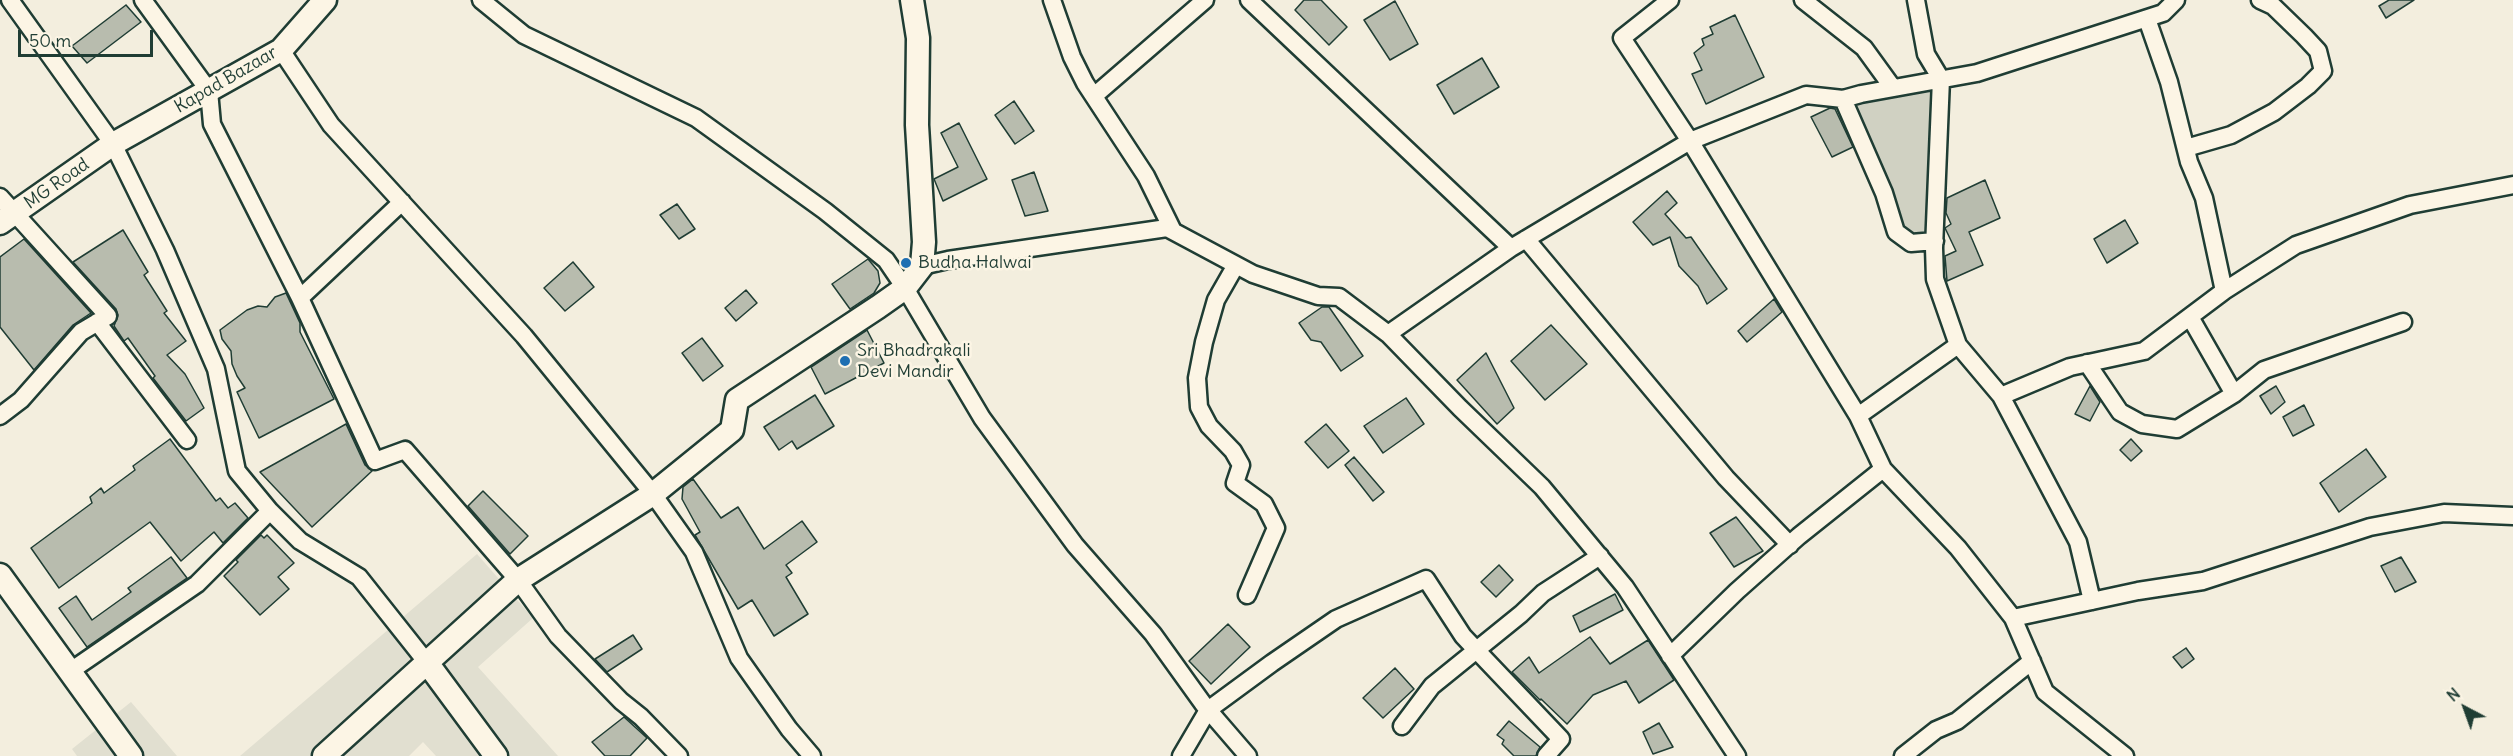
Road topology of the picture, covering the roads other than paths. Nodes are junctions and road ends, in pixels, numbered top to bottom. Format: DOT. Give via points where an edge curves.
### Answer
graph roads {
  1 [pos="10,0"];
  2 [pos="143,0"];
  3 [pos="325,0"];
  4 [pos="481,0"];
  5 [pos="912,0"];
  6 [pos="1052,0"];
  7 [pos="1205,0"];
  8 [pos="1249,0"];
  9 [pos="1670,0"];
  10 [pos="1803,0"];
  11 [pos="1916,0"];
  12 [pos="2176,0"];
  13 [pos="2260,0"];
  14 [pos="2147,19"];
  15 [pos="281,50"];
  16 [pos="1941,79"];
  17 [pos="1893,88"];
  18 [pos="209,91"];
  19 [pos="1094,96"];
  20 [pos="1843,99"];
  21 [pos="1690,141"];
  22 [pos="113,144"];
  23 [pos="2186,148"];
  24 [pos="2513,185"];
  25 [pos="402,202"];
  26 [pos="5,211"];
  27 [pos="1173,231"];
  28 [pos="1526,239"];
  29 [pos="1935,241"];
  30 [pos="1511,248"];
  31 [pos="1236,265"];
  32 [pos="922,266"];
  33 [pos="905,288"];
  34 [pos="2224,291"];
  35 [pos="300,298"];
  36 [pos="2190,317"];
  37 [pos="97,322"];
  38 [pos="2403,322"];
  39 [pos="1388,334"];
  40 [pos="1958,345"];
  41 [pos="2087,363"];
  42 [pos="2234,394"];
  43 [pos="2001,396"];
  44 [pos="0,416"];
  45 [pos="1858,416"];
  46 [pos="187,440"];
  47 [pos="1883,469"];
  48 [pos="653,494"];
  49 [pos="270,511"];
  50 [pos="2513,516"];
  51 [pos="1790,545"];
  52 [pos="1600,556"];
  53 [pos="0,574"];
  54 [pos="518,580"];
  55 [pos="1247,595"];
  56 [pos="2092,601"];
  57 [pos="2013,618"];
  58 [pos="1476,650"];
  59 [pos="1670,656"];
  60 [pos="2032,662"];
  61 [pos="428,664"];
  62 [pos="69,672"];
  63 [pos="1208,710"];
  64 [pos="1402,726"];
  65 [pos="131,756"];
  66 [pos="324,756"];
  67 [pos="496,756"];
  68 [pos="680,756"];
  69 [pos="812,756"];
  70 [pos="1181,756"];
  71 [pos="1248,756"];
  72 [pos="1546,756"];
  73 [pos="1737,756"];
  74 [pos="1904,756"];
  75 [pos="2125,756"];
  1 -- 22 [label="street"];
  2 -- 18 [label="street"];
  3 -- 15 [label="street, Kapad Bazaar"];
  4 -- 33 [label="street" via="524,35 696,118 886,260"];
  5 -- 32 [label="street" via="918,38"];
  6 -- 19 [label="street" via="1072,57"];
  7 -- 19 [label="street"];
  8 -- 30 [label="street"];
  9 -- 21 [label="street" via="1622,38"];
  10 -- 17 [label="street" via="1864,48"];
  11 -- 16 [label="street" via="1926,54"];
  12 -- 14 [label="street" via="2163,13"];
  13 -- 23 [label="street" via="2273,6 2311,43 2318,51 2323,71 2274,112 2231,135"];
  14 -- 16 [label="street" via="1977,73"];
  14 -- 23 [label="street"];
  15 -- 18 [label="street, Kapad Bazaar"];
  15 -- 25 [label="street" via="331,125"];
  16 -- 17 [label="street"];
  16 -- 29 [label="street"];
  17 -- 20 [label="street"];
  18 -- 22 [label="street, Kapad Bazaar"];
  18 -- 35 [label="street" via="212,124"];
  19 -- 27 [label="street" via="1146,176"];
  20 -- 21 [label="street" via="1806,94"];
  20 -- 29 [label="street" via="1896,232 1911,243"];
  21 -- 28 [label="street"];
  21 -- 45 [label="street"];
  22 -- 26 [label="street, MG Road"];
  22 -- 49 [label="street" via="165,249 216,369 237,471"];
  23 -- 34 [label="street" via="2204,198"];
  24 -- 34 [label="street" via="2410,205 2296,245"];
  25 -- 35 [label="street"];
  25 -- 48 [label="street" via="524,336"];
  26 -- 37 [label="street" via="104,310 108,316"];
  27 -- 31 [label="street"];
  27 -- 32 [label="street" via="1167,228"];
  28 -- 30 [label="street"];
  28 -- 51 [label="street" via="1726,478"];
  29 -- 40 [label="street" via="1935,279"];
  30 -- 39 [label="street"];
  31 -- 39 [label="street" via="1318,296 1339,297"];
  31 -- 55 [label="street" via="1216,300 1197,378 1199,407 1209,426 1241,465 1235,483 1264,504 1276,528"];
  32 -- 33 [label="street"];
  33 -- 48 [label="street" via="737,399 732,430"];
  33 -- 63 [label="street" via="982,418 1075,545 1153,634"];
  34 -- 36 [label="street"];
  35 -- 54 [label="street" via="375,461 405,450"];
  36 -- 41 [label="street" via="2144,351"];
  36 -- 42 [label="street"];
  37 -- 44 [label="street" via="81,332 21,400"];
  37 -- 46 [label="street"];
  38 -- 42 [label="street" via="2264,370"];
  39 -- 52 [label="street" via="1542,487"];
  40 -- 43 [label="street"];
  40 -- 45 [label="street"];
  41 -- 42 [label="street" via="2120,412 2142,424 2177,429"];
  41 -- 43 [label="street"];
  43 -- 56 [label="street" via="2078,542"];
  45 -- 47 [label="street"];
  47 -- 51 [label="street"];
  47 -- 57 [label="street" via="1958,548"];
  48 -- 54 [label="street"];
  48 -- 69 [label="street" via="694,552 739,658"];
  49 -- 61 [label="street" via="300,541 359,577"];
  49 -- 62 [label="street" via="197,584"];
  50 -- 56 [label="street" via="2444,513 2370,526 2204,581"];
  51 -- 59 [label="street"];
  52 -- 58 [label="street" via="1543,593"];
  52 -- 59 [label="street"];
  53 -- 62 [label="street"];
  54 -- 61 [label="street"];
  54 -- 68 [label="street" via="558,636"];
  56 -- 57 [label="street"];
  57 -- 60 [label="street"];
  58 -- 63 [label="street" via="1462,636 1426,579 1336,619"];
  58 -- 64 [label="street" via="1432,686"];
  58 -- 72 [label="street" via="1560,739"];
  59 -- 73 [label="street"];
  60 -- 74 [label="street" via="1958,721 1936,730"];
  60 -- 75 [label="street" via="2045,692"];
  61 -- 66 [label="street"];
  61 -- 67 [label="street"];
  62 -- 65 [label="street"];
  63 -- 70 [label="street"];
  63 -- 71 [label="street"];
}
